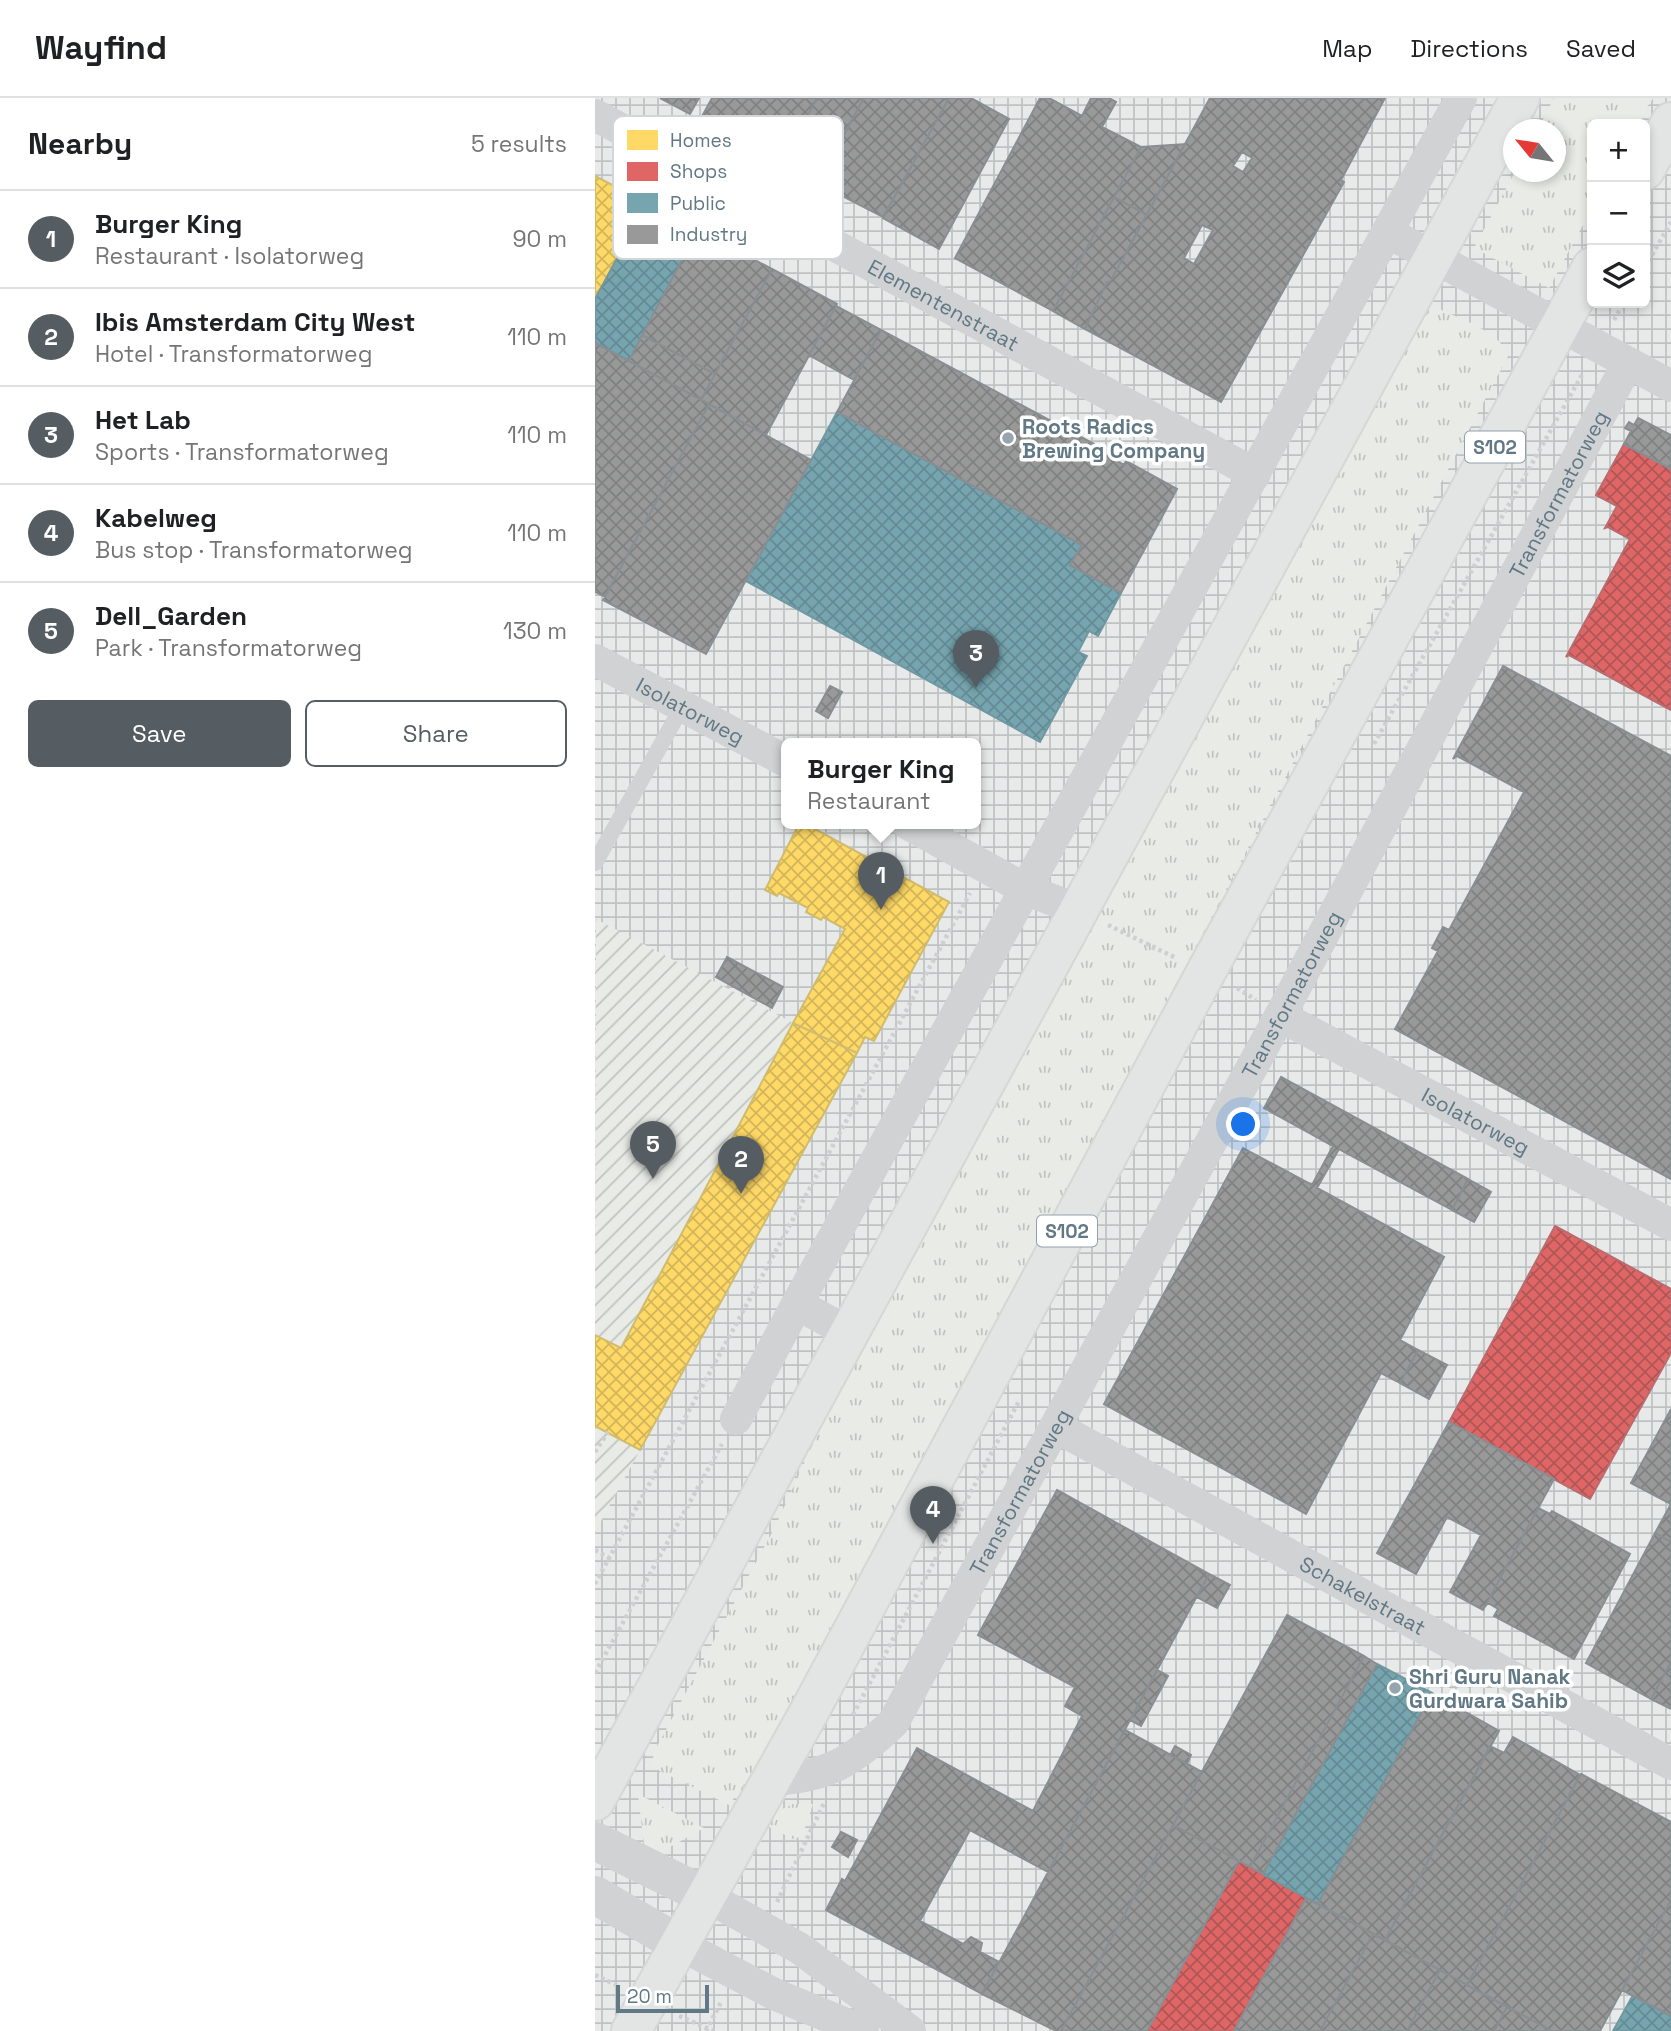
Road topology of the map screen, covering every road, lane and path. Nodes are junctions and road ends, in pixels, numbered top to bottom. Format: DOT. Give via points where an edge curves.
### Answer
graph roads {
  1 [pos="1461,98"];
  2 [pos="1520,98"];
  3 [pos="595,115"];
  4 [pos="1671,122"];
  5 [pos="613,125"];
  6 [pos="1650,161"];
  7 [pos="1671,222"];
  8 [pos="1389,233"];
  9 [pos="843,250"];
  10 [pos="1433,256"];
  11 [pos="1650,258"];
  12 [pos="1587,276"];
  13 [pos="1560,325"];
  14 [pos="1598,346"];
  15 [pos="1628,363"];
  16 [pos="1671,386"];
  17 [pos="1255,474"];
  18 [pos="595,660"];
  19 [pos="682,707"];
  20 [pos="1373,746"];
  21 [pos="781,758"];
  22 [pos="918,829"];
  23 [pos="595,863"];
  24 [pos="986,865"];
  25 [pos="1025,889"];
  26 [pos="1078,910"];
  27 [pos="1229,984"];
  28 [pos="1280,1016"];
  29 [pos="1671,1225"];
  30 [pos="797,1304"];
  31 [pos="848,1332"];
  32 [pos="1021,1397"];
  33 [pos="736,1419"];
  34 [pos="1056,1427"];
  35 [pos="595,1445"];
  36 [pos="595,1452"];
  37 [pos="595,1550"];
  38 [pos="609,1558"];
  39 [pos="595,1584"];
  40 [pos="595,1673"];
  41 [pos="1671,1763"];
  42 [pos="833,1770"];
  43 [pos="772,1780"];
  44 [pos="595,1801"];
  45 [pos="595,1841"];
  46 [pos="595,1895"];
  47 [pos="706,1896"];
  48 [pos="764,1927"];
  49 [pos="679,1944"];
  50 [pos="631,2031"];
  51 [pos="863,2031"];
  52 [pos="910,2031"];
  1 -- 8 [label="street"];
  2 -- 10 [label="main road"];
  3 -- 5 [label="street, Elementenstraat"];
  4 -- 6 [label="main road"];
  7 -- 11 [label="path"];
  8 -- 10 [label="street"];
  8 -- 17 [label="street"];
  9 -- 17 [label="street, Elementenstraat"];
  10 -- 13 [label="street"];
  10 -- 26 [label="main road"];
  12 -- 13 [label="main road, S102"];
  13 -- 14 [label="street"];
  13 -- 27 [label="main road, S102"];
  14 -- 15 [label="street"];
  14 -- 20 [label="path"];
  15 -- 16 [label="street"];
  15 -- 28 [label="street, Transformatorweg"];
  17 -- 25 [label="street"];
  18 -- 19 [label="street, Isolatorweg"];
  19 -- 21 [label="street, Isolatorweg"];
  19 -- 23 [label="lane"];
  22 -- 24 [label="street"];
  24 -- 25 [label="street"];
  24 -- 38 [label="path"];
  25 -- 26 [label="street"];
  25 -- 30 [label="street"];
  26 -- 27 [label="path"];
  26 -- 31 [label="main road"];
  27 -- 43 [label="main road, S102"];
  28 -- 29 [label="street, Isolatorweg"];
  28 -- 34 [label="street, Transformatorweg"];
  30 -- 31 [label="street"];
  30 -- 33 [label="street"];
  31 -- 44 [label="main road"];
  32 -- 42 [label="path" via="847,1727"];
  33 -- 40 [label="path"];
  34 -- 41 [label="street, Schakelstraat"];
  34 -- 42 [label="street, Transformatorweg" via="893,1723 865,1750"];
  35 -- 36 [label="path" via="608,1432"];
  37 -- 38 [label="path"];
  38 -- 39 [label="path"];
  42 -- 43 [label="street, Transformatorweg"];
  42 -- 48 [label="path" via="822,1811"];
  43 -- 47 [label="main road, S102"];
  45 -- 47 [label="street"];
  46 -- 49 [label="street"];
  47 -- 48 [label="street"];
  47 -- 49 [label="main road, S102"];
  48 -- 52 [label="street"];
  49 -- 50 [label="main road, S102"];
  49 -- 51 [label="street" via="774,1994"];
}
